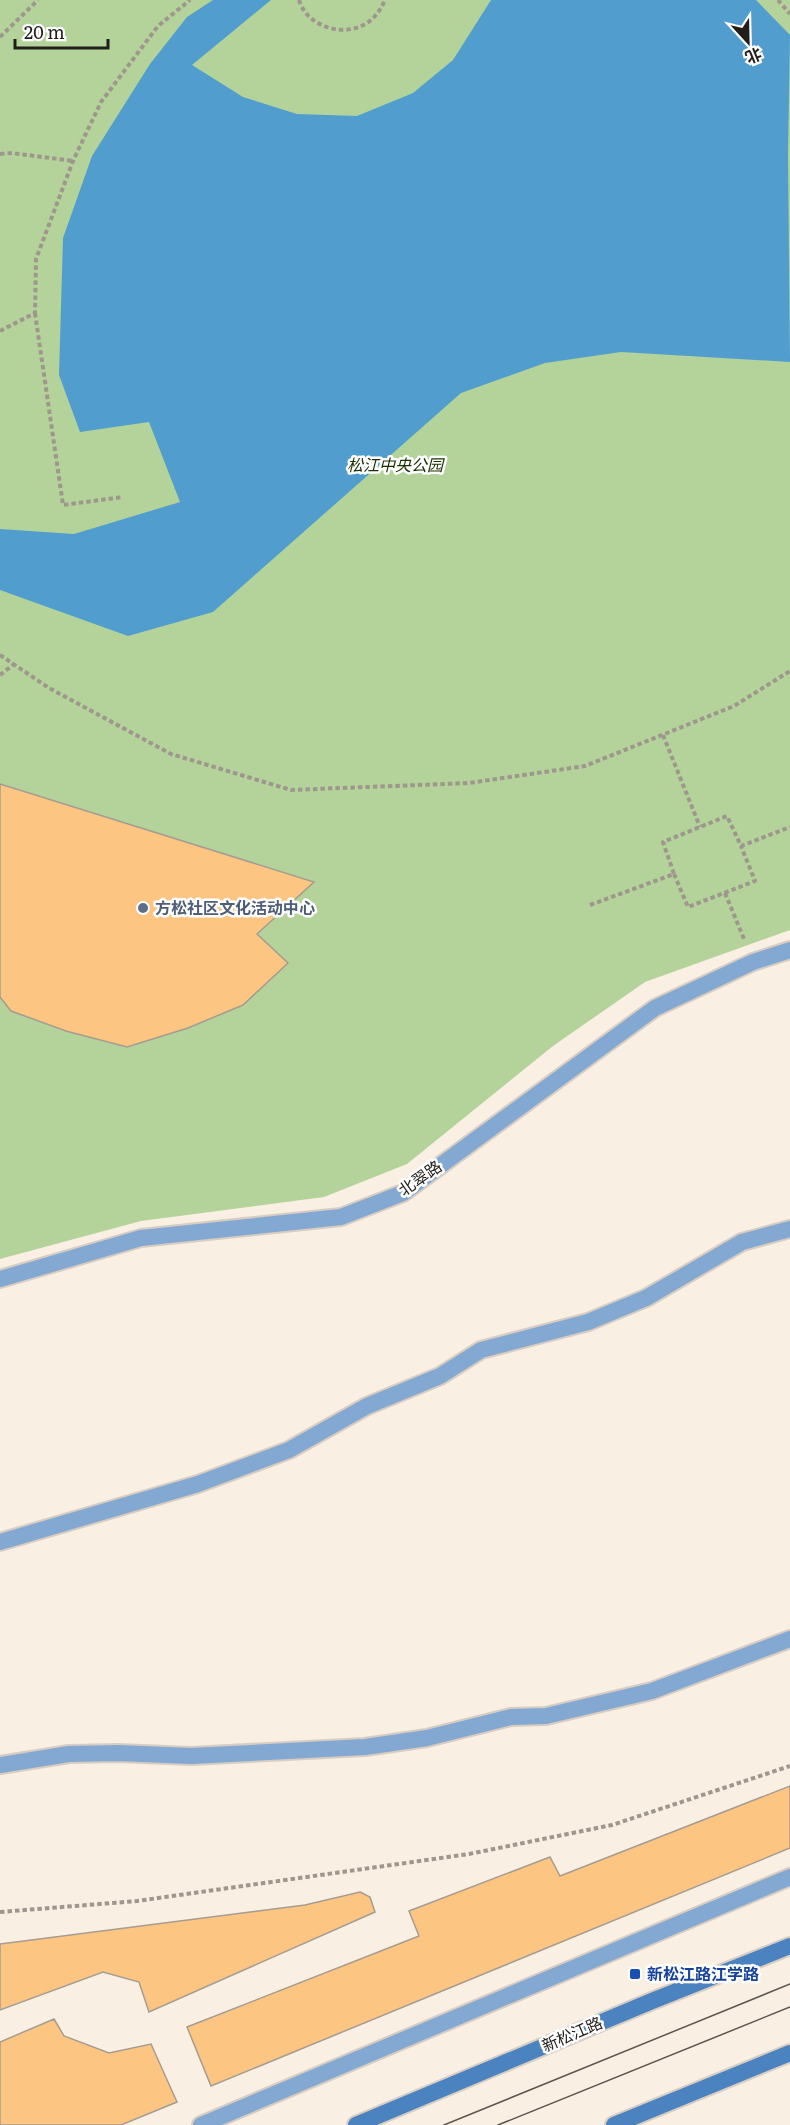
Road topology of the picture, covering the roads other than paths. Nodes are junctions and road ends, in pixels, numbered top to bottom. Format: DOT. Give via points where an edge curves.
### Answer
graph roads {
  1 [pos="790,950"];
  2 [pos="790,1229"];
  3 [pos="0,1279"];
  4 [pos="0,1542"];
  5 [pos="790,1639"];
  6 [pos="0,1765"];
  7 [pos="790,1877"];
  8 [pos="790,1946"];
  9 [pos="790,2053"];
  10 [pos="201,2125"];
  11 [pos="356,2125"];
  12 [pos="614,2125"];
  1 -- 3 [label="street, 北翠路" via="753,962 654,1008 403,1193 341,1217 141,1238"];
  2 -- 4 [label="street" via="742,1242 646,1298 588,1322 481,1350 440,1376 367,1406 290,1450 198,1484"];
  5 -- 6 [label="street" via="652,1691 546,1716 511,1717 416,1740 365,1747 191,1756 69,1754"];
  7 -- 10 [label="street"];
  8 -- 11 [label="main road, 新松江路"];
  9 -- 12 [label="main road"];
}
